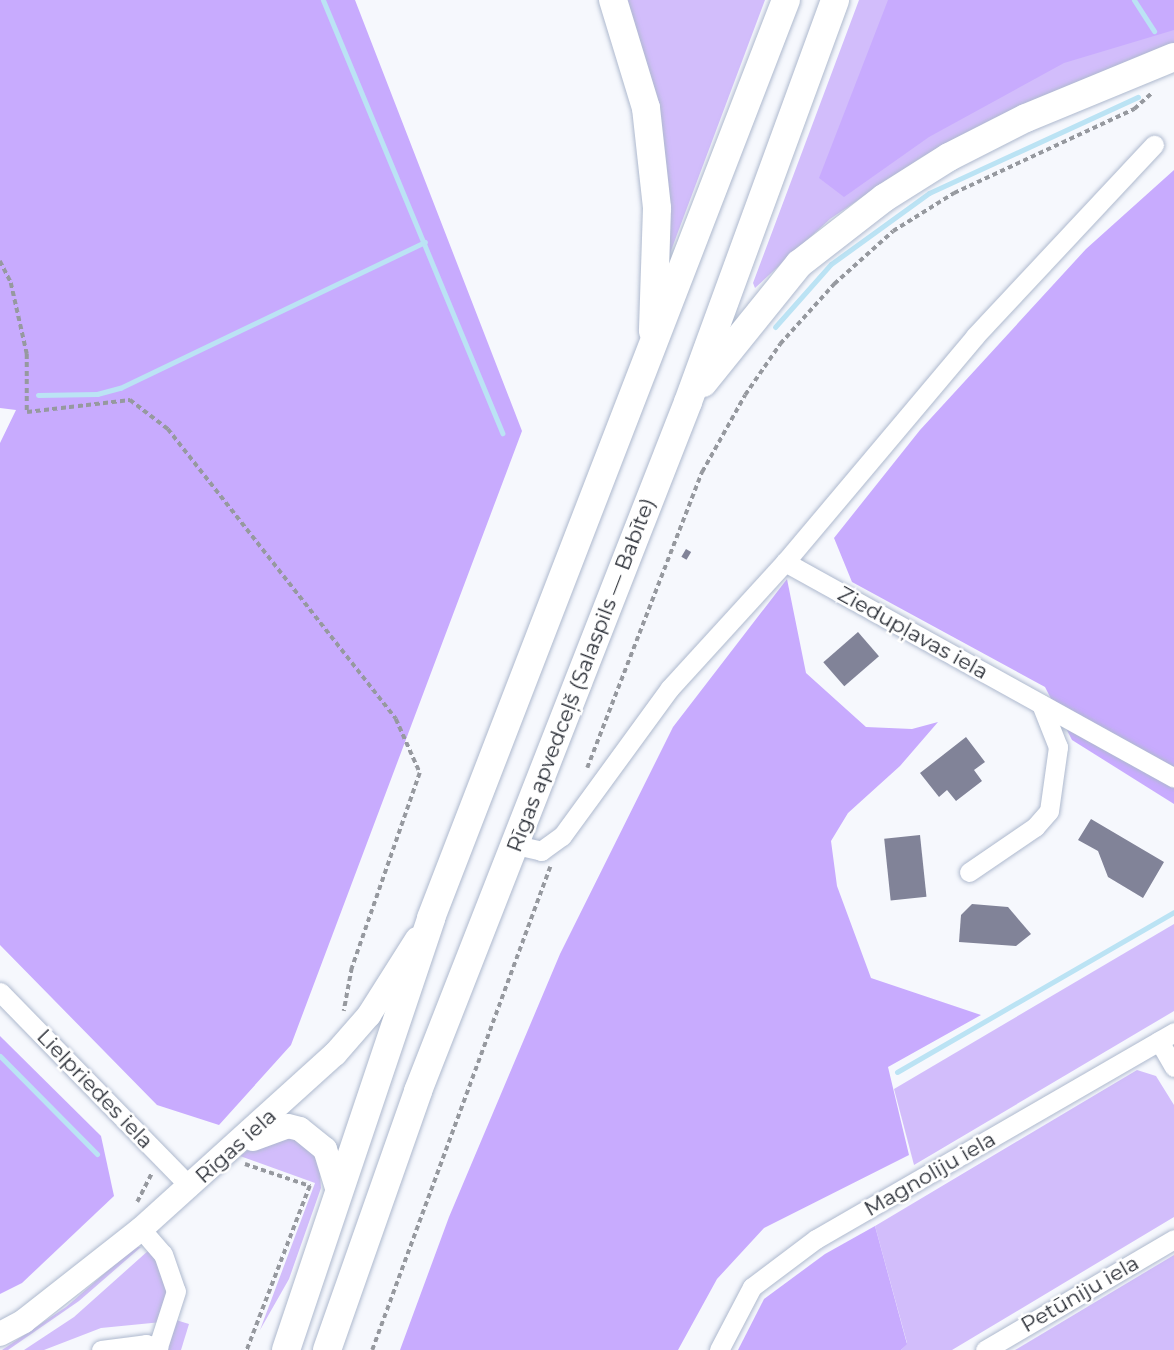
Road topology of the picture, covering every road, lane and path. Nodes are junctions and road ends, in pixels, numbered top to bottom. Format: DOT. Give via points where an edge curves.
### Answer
graph roads {
  1 [pos="613,0"];
  2 [pos="786,0"];
  3 [pos="835,0"];
  4 [pos="1174,57"];
  5 [pos="1154,145"];
  6 [pos="0,261"];
  7 [pos="652,354"];
  8 [pos="688,402"];
  9 [pos="785,562"];
  10 [pos="1041,704"];
  11 [pos="1174,778"];
  12 [pos="516,845"];
  13 [pos="969,872"];
  14 [pos="431,918"];
  15 [pos="0,992"];
  16 [pos="342,1017"];
  17 [pos="1166,1036"];
  18 [pos="1174,1067"];
  19 [pos="234,1149"];
  20 [pos="190,1187"];
  21 [pos="337,1188"];
  22 [pos="141,1229"];
  23 [pos="1174,1239"];
  24 [pos="0,1334"];
  25 [pos="157,1349"];
  26 [pos="101,1350"];
  27 [pos="247,1350"];
  28 [pos="286,1350"];
  29 [pos="327,1350"];
  30 [pos="719,1350"];
  31 [pos="985,1350"];
  1 -- 7 [label="highway" via="646,108 657,208"];
  2 -- 7 [label="highway"];
  3 -- 8 [label="highway, Rīgas apvedceļš (Salaspils — Babīte)"];
  4 -- 8 [label="highway" via="1026,118 949,157 884,198 799,264"];
  5 -- 9 [label="street" via="975,336"];
  6 -- 16 [label="path" via="27,354 27,412 130,400 168,429 396,719 420,773 352,968"];
  7 -- 14 [label="highway"];
  8 -- 12 [label="highway, Rīgas apvedceļš (Salaspils — Babīte)"];
  9 -- 10 [label="street, Ziedupļavas iela"];
  9 -- 12 [label="street" via="670,688 562,835 541,851"];
  10 -- 11 [label="street, Ziedupļavas iela"];
  10 -- 13 [label="street" via="1058,747 1049,811 1035,827"];
  12 -- 29 [label="highway, Rīgas apvedceļš (Salaspils — Babīte)" via="418,1091"];
  14 -- 19 [label="main road, Rīgas iela" via="369,1015 335,1054"];
  14 -- 21 [label="highway"];
  15 -- 20 [label="street, Lielpriedes iela"];
  17 -- 18 [label="street"];
  17 -- 30 [label="street, Magnoliju iela" via="816,1239 752,1287"];
  19 -- 20 [label="main road, Rīgas iela"];
  19 -- 21 [label="main road" via="275,1130 300,1129 329,1155"];
  19 -- 27 [label="path" via="236,1160 310,1186"];
  20 -- 22 [label="main road, Rīgas iela"];
  21 -- 28 [label="highway"];
  22 -- 24 [label="main road, Rīgas iela" via="72,1285"];
  22 -- 25 [label="street" via="163,1254 176,1291"];
  23 -- 31 [label="street, Petūniju iela"];
  25 -- 26 [label="street" via="146,1344"];
}
